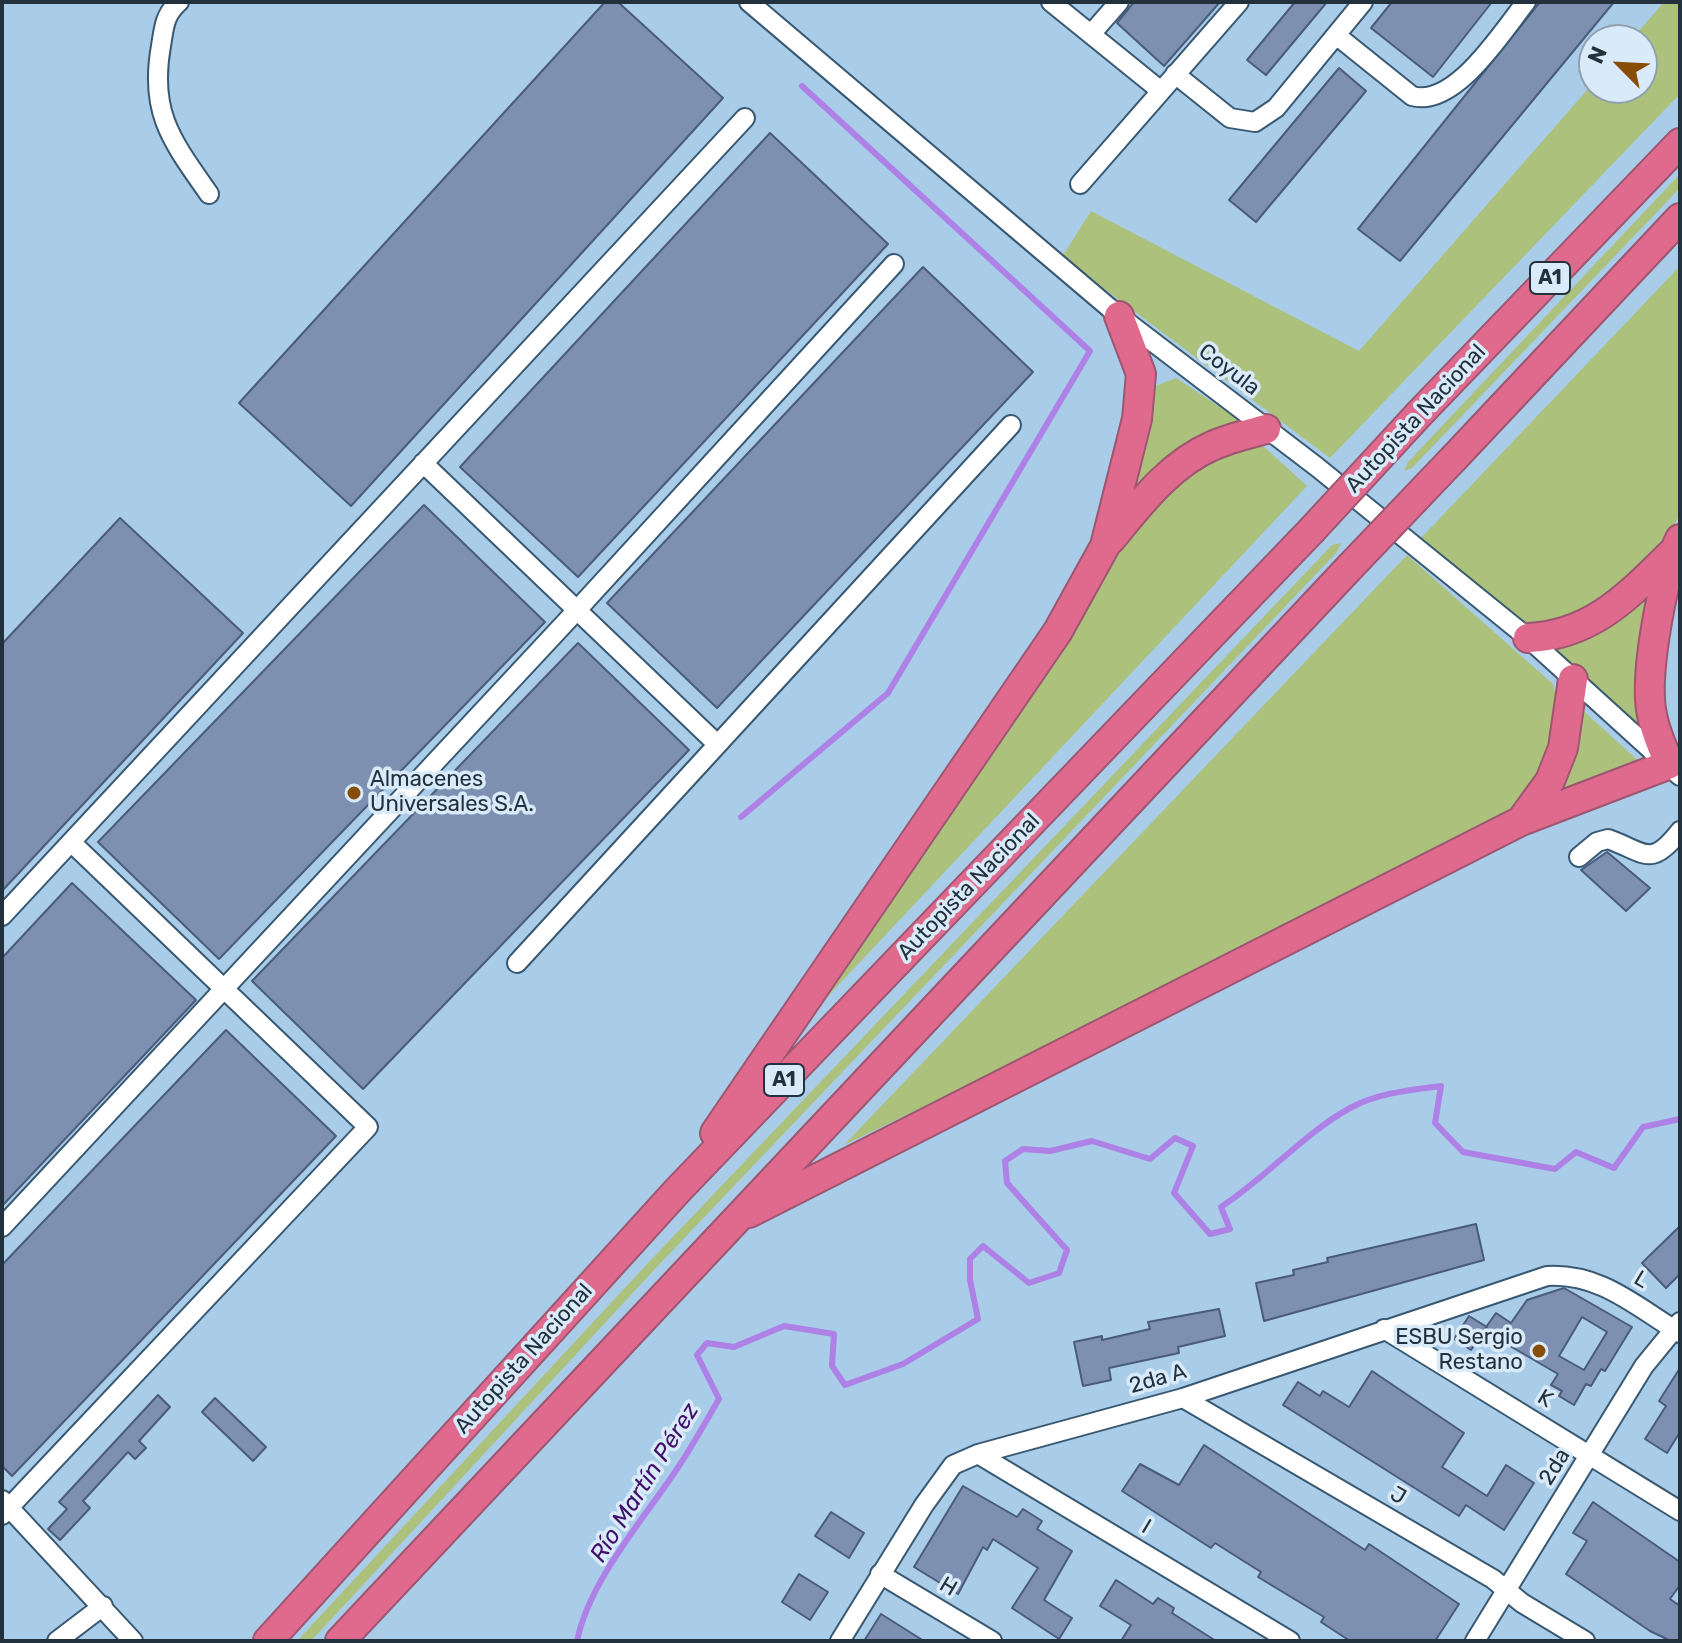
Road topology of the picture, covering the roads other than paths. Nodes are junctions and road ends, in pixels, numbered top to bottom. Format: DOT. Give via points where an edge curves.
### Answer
graph roads {
  1 [pos="179,2"];
  2 [pos="749,2"];
  3 [pos="1051,2"];
  4 [pos="1119,2"];
  5 [pos="1239,2"];
  6 [pos="1363,2"];
  7 [pos="1526,2"];
  8 [pos="1092,33"];
  9 [pos="1336,35"];
  10 [pos="1175,74"];
  11 [pos="1161,91"];
  12 [pos="745,118"];
  13 [pos="1680,143"];
  14 [pos="1080,184"];
  15 [pos="209,194"];
  16 [pos="1680,218"];
  17 [pos="894,264"];
  18 [pos="1119,316"];
  19 [pos="1011,425"];
  20 [pos="1266,429"];
  21 [pos="423,463"];
  22 [pos="1677,545"];
  23 [pos="1105,546"];
  24 [pos="577,610"];
  25 [pos="1528,638"];
  26 [pos="1573,679"];
  27 [pos="717,744"];
  28 [pos="1675,770"];
  29 [pos="1521,821"];
  30 [pos="1680,831"];
  31 [pos="71,842"];
  32 [pos="1579,857"];
  33 [pos="2,916"];
  34 [pos="517,963"];
  35 [pos="223,990"];
  36 [pos="678,1190"];
  37 [pos="730,1223"];
  38 [pos="2,1227"];
  39 [pos="1575,1275"];
  40 [pos="1678,1328"];
  41 [pos="1384,1329"];
  42 [pos="1183,1398"];
  43 [pos="978,1454"];
  44 [pos="1591,1455"];
  45 [pos="4,1508"];
  46 [pos="1680,1511"];
  47 [pos="880,1574"];
  48 [pos="1507,1589"];
  49 [pos="103,1606"];
  50 [pos="57,1641"];
  51 [pos="133,1641"];
  52 [pos="268,1641"];
  53 [pos="340,1641"];
  54 [pos="840,1641"];
  55 [pos="992,1641"];
  56 [pos="1290,1641"];
  57 [pos="1475,1641"];
  58 [pos="1585,1641"];
  1 -- 15 [label="street" via="167,12 155,80 168,136"];
  2 -- 18 [label="street, Coyula"];
  3 -- 8 [label="street"];
  4 -- 8 [label="street"];
  5 -- 10 [label="street"];
  6 -- 9 [label="street"];
  7 -- 9 [label="street" via="1478,63 1447,91 1424,100"];
  8 -- 11 [label="street"];
  9 -- 10 [label="street" via="1276,108 1255,122 1230,118"];
  10 -- 11 [label="street"];
  11 -- 14 [label="street"];
  12 -- 21 [label="street"];
  13 -- 36 [label="highway, Autopista Nacional / A1, bridge"];
  16 -- 37 [label="highway, A1, bridge"];
  17 -- 24 [label="street"];
  18 -- 20 [label="street, Coyula"];
  18 -- 23 [label="highway" via="1141,374 1137,419"];
  19 -- 27 [label="street"];
  20 -- 23 [label="highway" via="1210,446 1173,472"];
  20 -- 25 [label="street, Coyula"];
  21 -- 24 [label="street"];
  21 -- 31 [label="street"];
  22 -- 25 [label="highway" via="1615,608 1558,637"];
  22 -- 28 [label="highway" via="1660,609 1650,698 1657,737"];
  23 -- 36 [label="highway" via="1058,631"];
  24 -- 27 [label="street"];
  24 -- 35 [label="street"];
  25 -- 26 [label="street, Coyula"];
  26 -- 28 [label="street, Coyula"];
  26 -- 29 [label="highway" via="1563,748 1550,781"];
  27 -- 34 [label="street"];
  28 -- 29 [label="highway"];
  29 -- 37 [label="highway"];
  30 -- 32 [label="street" via="1656,854 1642,856 1608,839"];
  31 -- 33 [label="street"];
  31 -- 35 [label="street"];
  35 -- 38 [label="street"];
  35 -- 45 [label="street" via="368,1127"];
  36 -- 52 [label="highway, Autopista Nacional / A1"];
  37 -- 53 [label="highway, A1"];
  39 -- 40 [label="street, L"];
  39 -- 41 [label="street, 2da A" via="1547,1276"];
  40 -- 44 [label="street, 2da" via="1644,1366"];
  41 -- 42 [label="street, 2da A"];
  41 -- 44 [label="street, K"];
  42 -- 43 [label="street, 2da A"];
  42 -- 48 [label="street, J"];
  43 -- 47 [label="street, 2da A" via="953,1465"];
  43 -- 56 [label="street, I"];
  44 -- 46 [label="street, K"];
  44 -- 48 [label="street, 2da"];
  45 -- 49 [label="street"];
  47 -- 54 [label="street, 2da A"];
  47 -- 55 [label="street, H"];
  48 -- 57 [label="street, 2da"];
  48 -- 58 [label="street, J"];
  49 -- 50 [label="street"];
  49 -- 51 [label="street"];
}
